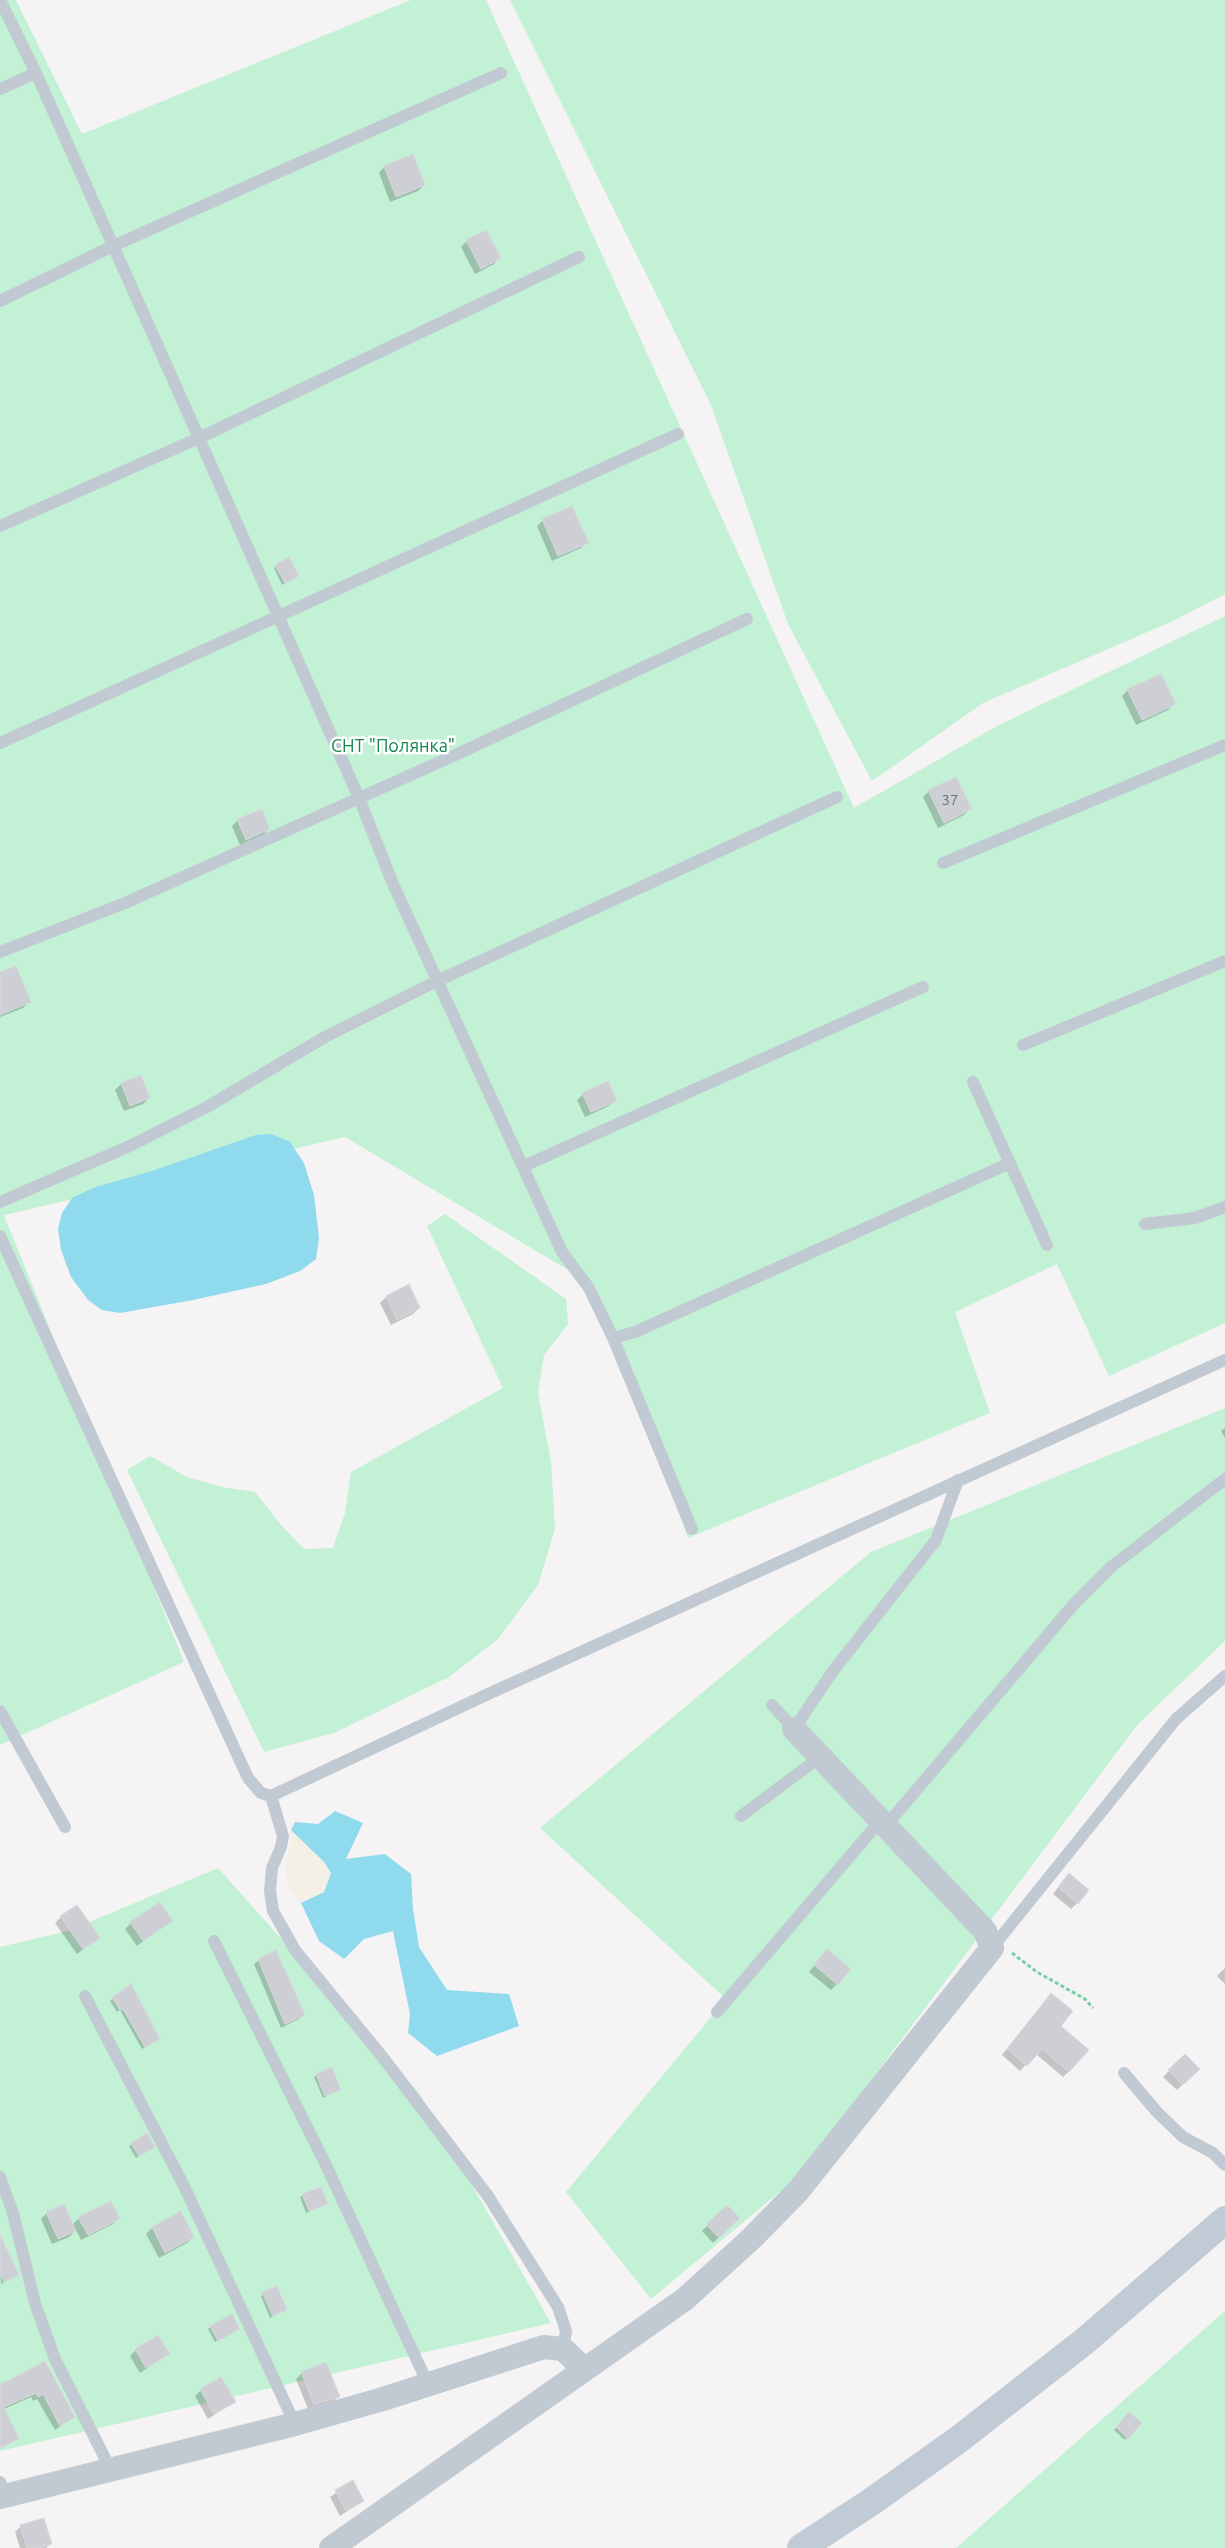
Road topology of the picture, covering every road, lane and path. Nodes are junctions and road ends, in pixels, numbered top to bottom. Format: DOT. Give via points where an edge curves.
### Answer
graph roads {
  1 [pos="0,0"];
  2 [pos="501,72"];
  3 [pos="36,73"];
  4 [pos="0,89"];
  5 [pos="113,246"];
  6 [pos="579,257"];
  7 [pos="0,301"];
  8 [pos="678,434"];
  9 [pos="199,438"];
  10 [pos="0,526"];
  11 [pos="277,617"];
  12 [pos="747,619"];
  13 [pos="0,743"];
  14 [pos="1225,745"];
  15 [pos="838,797"];
  16 [pos="359,798"];
  17 [pos="943,863"];
  18 [pos="0,952"];
  19 [pos="1225,961"];
  20 [pos="437,981"];
  21 [pos="923,988"];
  22 [pos="1022,1045"];
  23 [pos="973,1082"];
  24 [pos="1010,1163"];
  25 [pos="524,1166"];
  26 [pos="0,1202"];
  27 [pos="1225,1207"];
  28 [pos="1145,1224"];
  29 [pos="0,1236"];
  30 [pos="1047,1245"];
  31 [pos="613,1338"];
  32 [pos="1225,1360"];
  33 [pos="958,1480"];
  34 [pos="1225,1480"];
  35 [pos="692,1530"];
  36 [pos="1225,1676"];
  37 [pos="772,1705"];
  38 [pos="0,1711"];
  39 [pos="794,1729"];
  40 [pos="820,1757"];
  41 [pos="271,1796"];
  42 [pos="741,1816"];
  43 [pos="883,1824"];
  44 [pos="65,1827"];
  45 [pos="214,1941"];
  46 [pos="994,1946"];
  47 [pos="85,1996"];
  48 [pos="1093,2008"];
  49 [pos="717,2012"];
  50 [pos="1124,2074"];
  51 [pos="1225,2165"];
  52 [pos="0,2177"];
  53 [pos="1225,2220"];
  54 [pos="563,2349"];
  55 [pos="584,2369"];
  56 [pos="428,2384"];
  57 [pos="295,2424"];
  58 [pos="111,2470"];
  59 [pos="2,2492"];
  60 [pos="331,2548"];
  61 [pos="801,2548"];
  1 -- 3 [label="lane"];
  2 -- 5 [label="lane"];
  3 -- 4 [label="lane"];
  3 -- 5 [label="lane"];
  5 -- 7 [label="lane"];
  5 -- 9 [label="lane"];
  6 -- 9 [label="lane"];
  8 -- 11 [label="lane"];
  9 -- 10 [label="lane"];
  9 -- 11 [label="lane"];
  11 -- 13 [label="lane"];
  11 -- 16 [label="lane"];
  12 -- 16 [label="lane"];
  14 -- 17 [label="lane"];
  15 -- 20 [label="lane"];
  16 -- 18 [label="lane" via="125,903"];
  16 -- 20 [label="lane"];
  19 -- 22 [label="lane"];
  20 -- 25 [label="lane"];
  20 -- 26 [label="lane" via="325,1037 208,1107"];
  21 -- 25 [label="lane"];
  23 -- 24 [label="lane"];
  24 -- 30 [label="lane"];
  24 -- 31 [label="lane" via="635,1332"];
  25 -- 31 [label="lane" via="562,1252 589,1288"];
  27 -- 28 [label="lane" via="1194,1218"];
  29 -- 41 [label="lane" via="248,1778 261,1793"];
  31 -- 35 [label="lane"];
  32 -- 33 [label="lane"];
  33 -- 39 [label="lane" via="936,1540 833,1671"];
  33 -- 41 [label="lane"];
  34 -- 43 [label="lane" via="1111,1568 1074,1604"];
  36 -- 46 [label="lane" via="1176,1719"];
  37 -- 39 [label="lane"];
  38 -- 44 [label="lane"];
  39 -- 40 [label="street"];
  40 -- 42 [label="lane"];
  40 -- 43 [label="street"];
  41 -- 54 [label="lane" via="283,1836 272,1875 273,1911 295,1950 381,2055 488,2196 558,2307 566,2331"];
  43 -- 46 [label="street" via="985,1931"];
  43 -- 49 [label="lane"];
  45 -- 56 [label="lane" via="324,2161"];
  46 -- 48 [label="path" via="1085,1999"];
  46 -- 55 [label="street" via="798,2191 685,2299"];
  47 -- 57 [label="lane" via="183,2184"];
  50 -- 51 [label="lane" via="1183,2137 1213,2153"];
  52 -- 58 [label="lane" via="13,2214 35,2303 55,2359"];
  53 -- 61 [label="street" via="1086,2340 958,2440"];
  54 -- 55 [label="street"];
  54 -- 56 [label="street" via="544,2347"];
  55 -- 60 [label="street"];
  56 -- 57 [label="street"];
  57 -- 58 [label="street"];
  58 -- 59 [label="street"];
}
